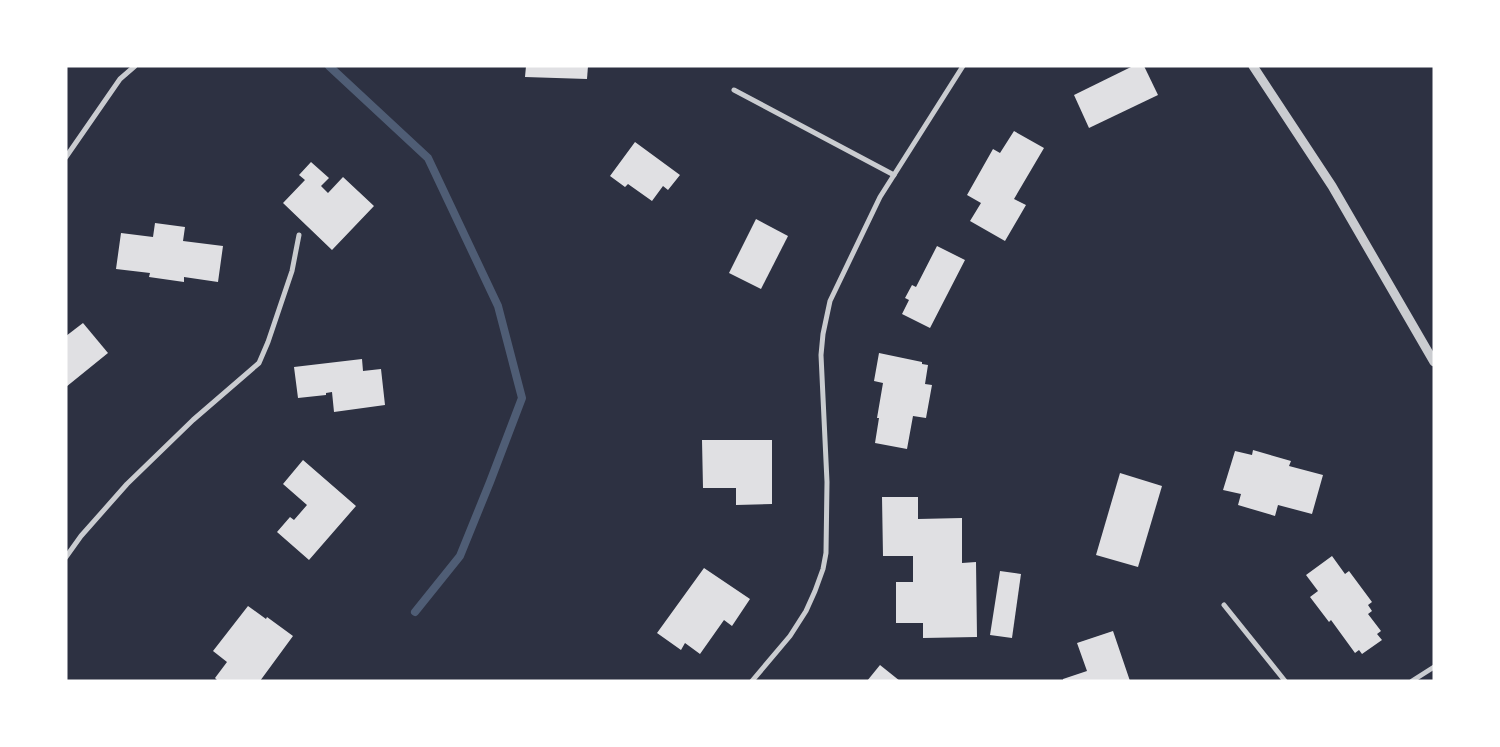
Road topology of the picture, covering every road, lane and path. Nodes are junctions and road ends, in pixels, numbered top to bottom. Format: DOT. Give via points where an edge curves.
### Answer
graph roads {
  1 [pos="136,66"];
  2 [pos="963,66"];
  3 [pos="1253,66"];
  4 [pos="734,90"];
  5 [pos="66,157"];
  6 [pos="894,175"];
  7 [pos="300,235"];
  8 [pos="1434,362"];
  9 [pos="66,557"];
  10 [pos="1224,605"];
  11 [pos="1434,667"];
  12 [pos="752,681"];
  13 [pos="1285,681"];
  14 [pos="1412,681"];
  1 -- 5 [label="street" via="120,79"];
  2 -- 6 [label="street"];
  3 -- 8 [label="street" via="1332,186"];
  4 -- 6 [label="street"];
  6 -- 12 [label="street" via="880,196 839,279 823,334 821,355 827,482 823,569 806,611 790,636"];
  7 -- 9 [label="street" via="292,271 259,363 193,420 127,484"];
  10 -- 13 [label="street"];
  11 -- 14 [label="street"];
}
